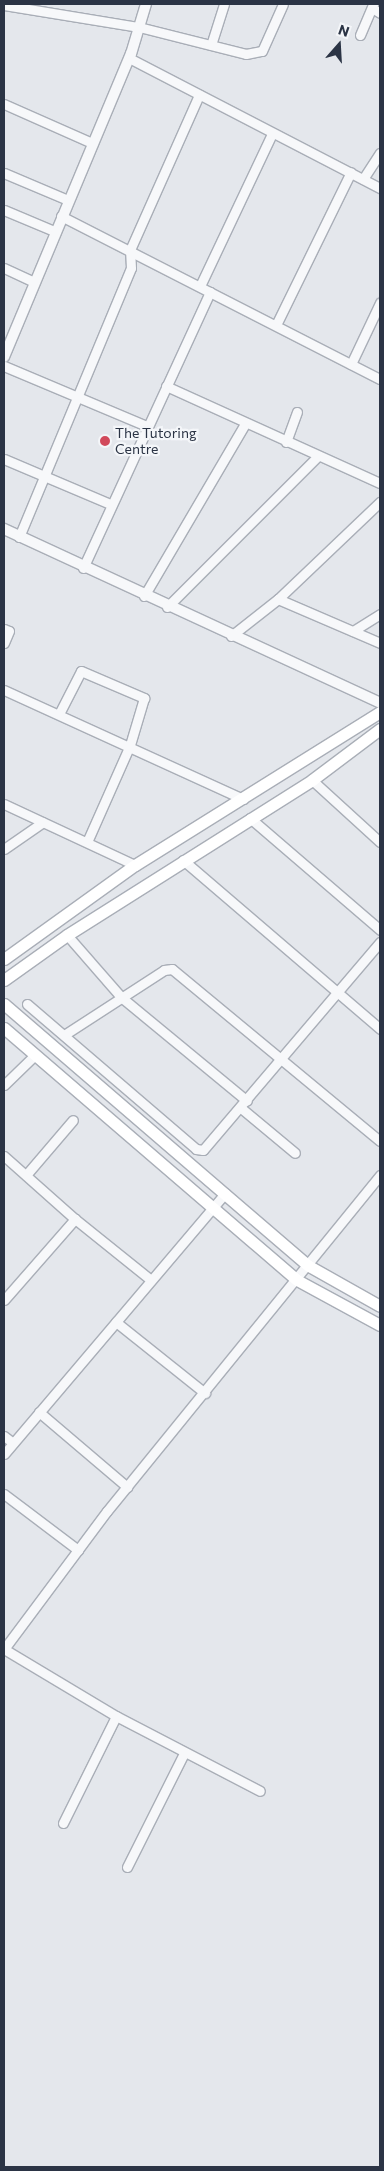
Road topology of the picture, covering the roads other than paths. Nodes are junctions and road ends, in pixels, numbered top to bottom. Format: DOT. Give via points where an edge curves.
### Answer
graph roads {
  1 [pos="146,4"];
  2 [pos="224,4"];
  3 [pos="283,4"];
  4 [pos="4,5"];
  5 [pos="372,6"];
  6 [pos="380,13"];
  7 [pos="139,27"];
  8 [pos="360,35"];
  9 [pos="211,45"];
  10 [pos="129,58"];
  11 [pos="199,95"];
  12 [pos="4,104"];
  13 [pos="272,134"];
  14 [pos="92,143"];
  15 [pos="380,153"];
  16 [pos="351,172"];
  17 [pos="4,173"];
  18 [pos="363,179"];
  19 [pos="380,188"];
  20 [pos="68,200"];
  21 [pos="4,210"];
  22 [pos="61,216"];
  23 [pos="54,231"];
  24 [pos="130,250"];
  25 [pos="4,268"];
  26 [pos="34,282"];
  27 [pos="200,286"];
  28 [pos="210,292"];
  29 [pos="380,303"];
  30 [pos="276,325"];
  31 [pos="7,340"];
  32 [pos="4,357"];
  33 [pos="351,364"];
  34 [pos="4,366"];
  35 [pos="380,379"];
  36 [pos="166,386"];
  37 [pos="77,396"];
  38 [pos="297,412"];
  39 [pos="245,424"];
  40 [pos="147,426"];
  41 [pos="286,442"];
  42 [pos="318,456"];
  43 [pos="4,459"];
  44 [pos="44,475"];
  45 [pos="380,484"];
  46 [pos="380,502"];
  47 [pos="110,504"];
  48 [pos="4,529"];
  49 [pos="19,537"];
  50 [pos="83,568"];
  51 [pos="144,596"];
  52 [pos="278,599"];
  53 [pos="167,607"];
  54 [pos="380,614"];
  55 [pos="4,629"];
  56 [pos="353,631"];
  57 [pos="231,636"];
  58 [pos="4,643"];
  59 [pos="380,643"];
  60 [pos="4,690"];
  61 [pos="380,703"];
  62 [pos="380,712"];
  63 [pos="59,714"];
  64 [pos="380,729"];
  65 [pos="130,745"];
  66 [pos="312,780"];
  67 [pos="243,799"];
  68 [pos="4,804"];
  69 [pos="250,818"];
  70 [pos="43,822"];
  71 [pos="87,842"];
  72 [pos="380,842"];
  73 [pos="4,849"];
  74 [pos="183,860"];
  75 [pos="135,865"];
  76 [pos="380,930"];
  77 [pos="67,935"];
  78 [pos="380,942"];
  79 [pos="4,959"];
  80 [pos="4,980"];
  81 [pos="338,993"];
  82 [pos="121,997"];
  83 [pos="4,1004"];
  84 [pos="27,1004"];
  85 [pos="4,1028"];
  86 [pos="380,1029"];
  87 [pos="64,1035"];
  88 [pos="35,1055"];
  89 [pos="282,1060"];
  90 [pos="4,1085"];
  91 [pos="244,1104"];
  92 [pos="73,1120"];
  93 [pos="380,1141"];
  94 [pos="295,1153"];
  95 [pos="4,1156"];
  96 [pos="26,1175"];
  97 [pos="380,1175"];
  98 [pos="225,1193"];
  99 [pos="213,1208"];
  100 [pos="75,1219"];
  101 [pos="308,1266"];
  102 [pos="152,1280"];
  103 [pos="297,1280"];
  104 [pos="4,1300"];
  105 [pos="380,1306"];
  106 [pos="116,1322"];
  107 [pos="380,1326"];
  108 [pos="205,1393"];
  109 [pos="39,1412"];
  110 [pos="4,1436"];
  111 [pos="13,1444"];
  112 [pos="4,1454"];
  113 [pos="127,1487"];
  114 [pos="4,1494"];
  115 [pos="78,1550"];
  116 [pos="4,1649"];
  117 [pos="116,1716"];
  118 [pos="184,1753"];
  119 [pos="260,1791"];
  120 [pos="63,1823"];
  121 [pos="127,1867"];
  1 -- 7 [label="street"];
  2 -- 9 [label="street"];
  3 -- 9 [label="street" via="262,50 246,54"];
  4 -- 7 [label="street"];
  5 -- 6 [label="street"];
  5 -- 8 [label="street"];
  7 -- 9 [label="street"];
  7 -- 10 [label="street"];
  10 -- 11 [label="street"];
  10 -- 14 [label="street"];
  11 -- 13 [label="street"];
  11 -- 24 [label="street"];
  12 -- 14 [label="street"];
  13 -- 16 [label="street"];
  13 -- 27 [label="street"];
  14 -- 20 [label="street"];
  15 -- 18 [label="street"];
  16 -- 18 [label="street"];
  16 -- 30 [label="street"];
  17 -- 20 [label="street"];
  18 -- 19 [label="street"];
  20 -- 22 [label="street"];
  21 -- 23 [label="street"];
  22 -- 23 [label="street"];
  22 -- 24 [label="street"];
  23 -- 26 [label="street"];
  24 -- 27 [label="street"];
  24 -- 37 [label="street" via="131,268"];
  25 -- 26 [label="street"];
  26 -- 31 [label="street"];
  27 -- 28 [label="street"];
  28 -- 30 [label="street"];
  28 -- 36 [label="street"];
  29 -- 33 [label="street"];
  30 -- 33 [label="street"];
  31 -- 32 [label="street"];
  33 -- 35 [label="street"];
  34 -- 37 [label="street"];
  36 -- 39 [label="street"];
  36 -- 40 [label="street"];
  37 -- 40 [label="street"];
  37 -- 44 [label="street"];
  38 -- 41 [label="street"];
  39 -- 41 [label="street"];
  39 -- 51 [label="street"];
  40 -- 47 [label="street"];
  41 -- 42 [label="street"];
  42 -- 45 [label="street"];
  42 -- 53 [label="street"];
  43 -- 44 [label="street"];
  44 -- 47 [label="street"];
  44 -- 49 [label="street"];
  46 -- 52 [label="street"];
  47 -- 50 [label="street"];
  48 -- 49 [label="street"];
  49 -- 50 [label="street"];
  50 -- 51 [label="street"];
  51 -- 53 [label="street"];
  52 -- 56 [label="street"];
  52 -- 57 [label="street"];
  53 -- 57 [label="street"];
  54 -- 56 [label="street"];
  55 -- 58 [label="street" via="9,631"];
  56 -- 59 [label="street"];
  57 -- 61 [label="street"];
  60 -- 63 [label="street"];
  62 -- 67 [label="main road"];
  63 -- 65 [label="street"];
  63 -- 65 [label="street" via="81,671 144,698"];
  64 -- 66 [label="main road"];
  65 -- 67 [label="street"];
  65 -- 71 [label="street"];
  66 -- 69 [label="main road"];
  66 -- 72 [label="street"];
  67 -- 75 [label="main road"];
  68 -- 70 [label="street"];
  69 -- 74 [label="main road"];
  69 -- 76 [label="street"];
  70 -- 71 [label="street"];
  70 -- 73 [label="street"];
  71 -- 75 [label="street"];
  74 -- 77 [label="main road"];
  74 -- 81 [label="street"];
  75 -- 79 [label="main road"];
  77 -- 80 [label="main road"];
  77 -- 82 [label="street"];
  78 -- 81 [label="street"];
  81 -- 86 [label="street"];
  81 -- 89 [label="street"];
  82 -- 87 [label="street"];
  82 -- 89 [label="street" via="172,968"];
  82 -- 91 [label="street"];
  83 -- 98 [label="main road"];
  84 -- 87 [label="street"];
  85 -- 88 [label="main road"];
  87 -- 91 [label="street" via="200,1151 206,1149"];
  88 -- 90 [label="street"];
  88 -- 99 [label="main road"];
  89 -- 91 [label="street"];
  89 -- 93 [label="street"];
  91 -- 94 [label="street"];
  92 -- 96 [label="street"];
  95 -- 96 [label="street"];
  96 -- 100 [label="street"];
  97 -- 101 [label="street"];
  98 -- 99 [label="street"];
  98 -- 101 [label="main road"];
  99 -- 102 [label="street"];
  99 -- 103 [label="main road"];
  100 -- 102 [label="street"];
  100 -- 104 [label="street"];
  101 -- 103 [label="street"];
  101 -- 105 [label="main road"];
  102 -- 106 [label="street"];
  103 -- 107 [label="main road"];
  103 -- 108 [label="street"];
  106 -- 108 [label="street"];
  106 -- 109 [label="street"];
  108 -- 113 [label="street"];
  109 -- 111 [label="street"];
  109 -- 113 [label="street"];
  110 -- 111 [label="street"];
  111 -- 112 [label="street"];
  113 -- 115 [label="street"];
  114 -- 115 [label="street"];
  115 -- 116 [label="street"];
  116 -- 117 [label="street"];
  117 -- 118 [label="street"];
  117 -- 120 [label="street"];
  118 -- 119 [label="street"];
  118 -- 121 [label="street"];
}
